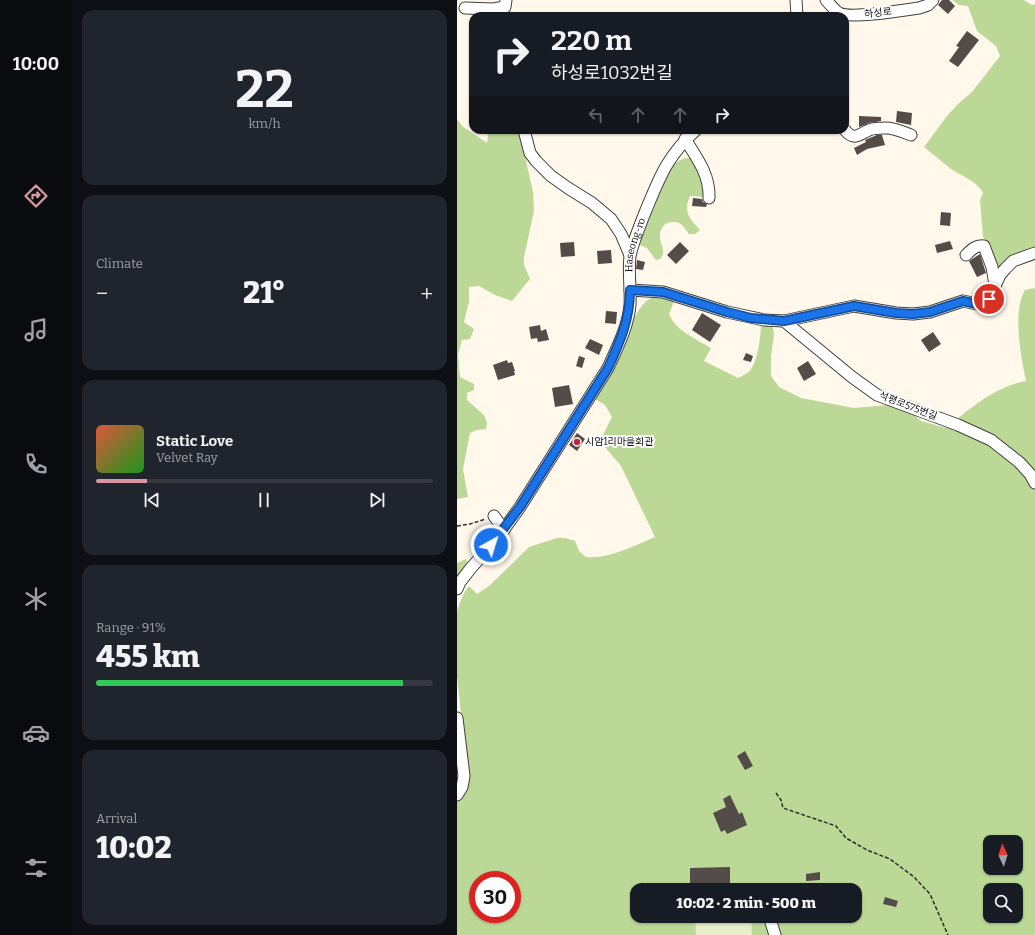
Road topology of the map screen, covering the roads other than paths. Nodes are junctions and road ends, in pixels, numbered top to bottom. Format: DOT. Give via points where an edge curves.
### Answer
graph roads {
  1 [pos="796,0"];
  2 [pos="826,0"];
  3 [pos="933,0"];
  4 [pos="465,8"];
  5 [pos="506,8"];
  6 [pos="797,12"];
  7 [pos="838,12"];
  8 [pos="849,15"];
  9 [pos="525,134"];
  10 [pos="691,134"];
  11 [pos="848,134"];
  12 [pos="911,135"];
  13 [pos="685,139"];
  14 [pos="709,198"];
  15 [pos="1035,253"];
  16 [pos="630,255"];
  17 [pos="966,255"];
  18 [pos="995,285"];
  19 [pos="630,290"];
  20 [pos="784,321"];
  21 [pos="1035,483"];
  22 [pos="494,516"];
  23 [pos="504,530"];
  24 [pos="457,589"];
  25 [pos="457,718"];
  26 [pos="457,795"];
  27 [pos="771,923"];
  28 [pos="775,935"];
  1 -- 6 [label="street"];
  2 -- 7 [label="street, 하성로"];
  3 -- 8 [label="street, 하성로" via="919,8"];
  4 -- 5 [label="street"];
  9 -- 16 [label="street" via="530,153 551,176 593,203 611,219"];
  10 -- 13 [label="street, Haseong-ro"];
  11 -- 12 [label="street" via="859,136 869,130 886,128"];
  13 -- 14 [label="street" via="706,176"];
  13 -- 16 [label="street, Haseong-ro" via="660,176"];
  15 -- 18 [label="street" via="1013,261"];
  16 -- 19 [label="street, Haseong-ro"];
  17 -- 18 [label="street" via="975,247 984,246"];
  18 -- 20 [label="street" via="989,299 984,303 963,301 930,312 913,314 854,306"];
  19 -- 20 [label="street" via="663,292 733,314"];
  19 -- 23 [label="street, Haseong-ro" via="627,323 608,368"];
  20 -- 21 [label="street, 석평로575번길" via="877,395 991,440 1019,462"];
  22 -- 23 [label="street"];
  23 -- 24 [label="street, Haseong-ro" via="471,568"];
  25 -- 26 [label="street" via="464,776"];
  27 -- 28 [label="street"];
}
